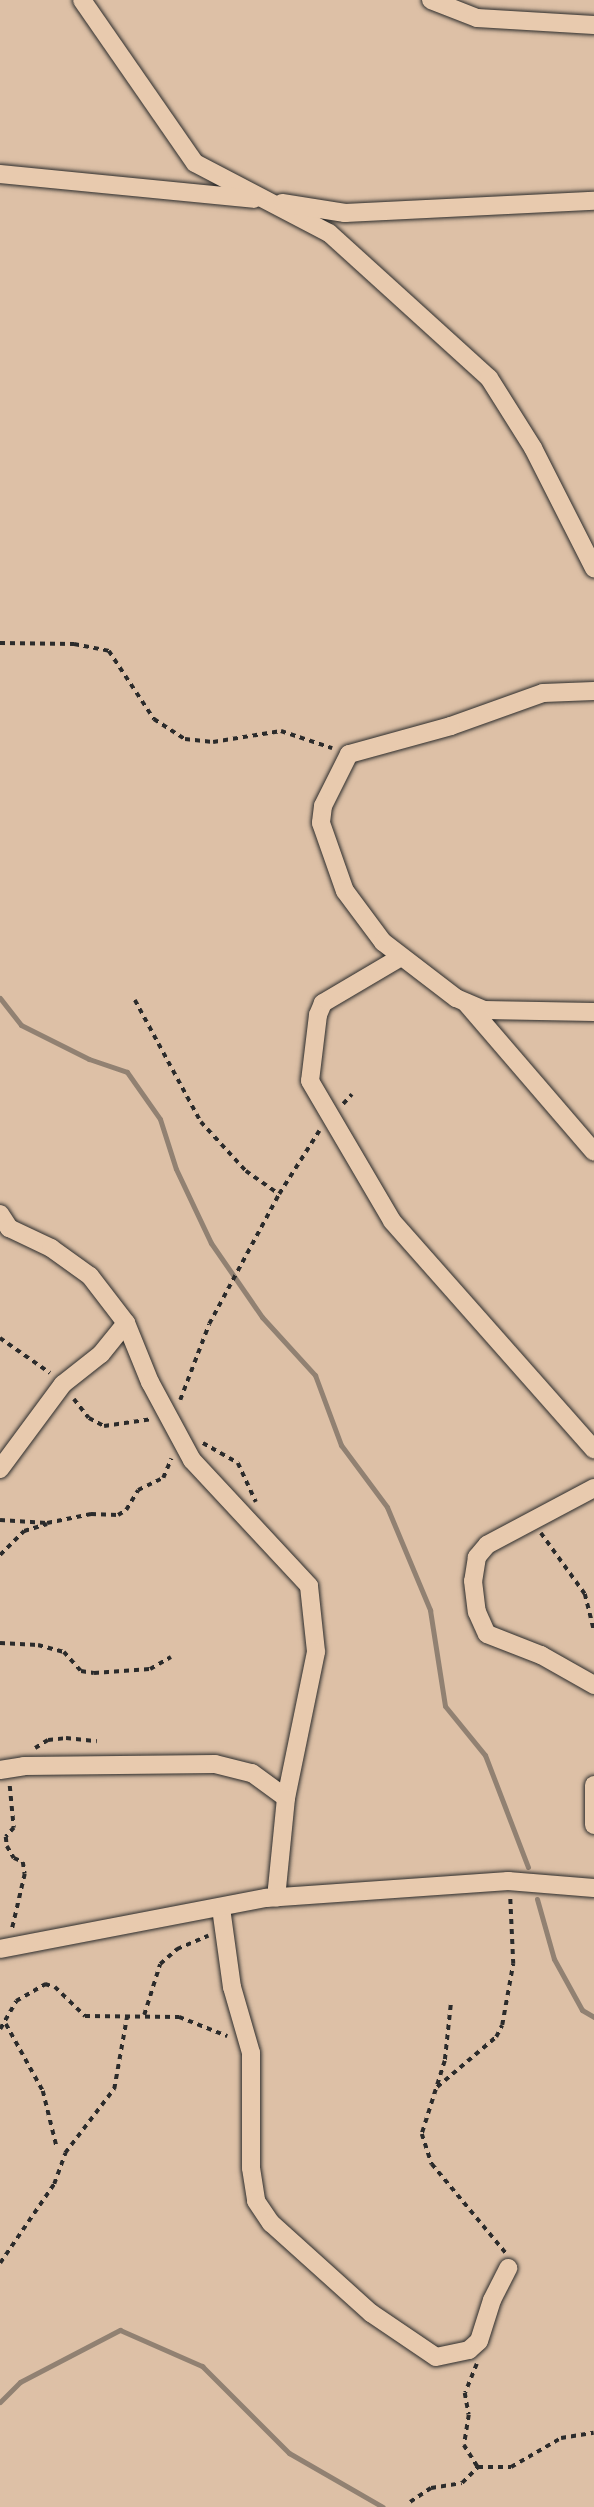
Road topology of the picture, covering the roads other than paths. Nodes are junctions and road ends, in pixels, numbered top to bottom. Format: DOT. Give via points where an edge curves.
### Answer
graph roads {
  1 [pos="82,0"];
  2 [pos="432,0"];
  3 [pos="594,25"];
  4 [pos="0,174"];
  5 [pos="264,200"];
  6 [pos="594,201"];
  7 [pos="594,568"];
  8 [pos="594,691"];
  9 [pos="401,957"];
  10 [pos="465,1002"];
  11 [pos="594,1012"];
  12 [pos="594,1152"];
  13 [pos="3,1223"];
  14 [pos="126,1322"];
  15 [pos="594,1448"];
  16 [pos="0,1469"];
  17 [pos="594,1488"];
  18 [pos="594,1685"];
  19 [pos="0,1770"];
  20 [pos="594,1785"];
  21 [pos="286,1798"];
  22 [pos="594,1825"];
  23 [pos="594,1888"];
  24 [pos="276,1898"];
  25 [pos="221,1908"];
  26 [pos="4,1948"];
  27 [pos="508,2268"];
  1 -- 5 [label="street" via="195,163"];
  2 -- 3 [label="street" via="477,18"];
  4 -- 5 [label="street"];
  5 -- 6 [label="street" via="345,213"];
  5 -- 7 [label="street" via="329,233 489,378 533,448"];
  8 -- 9 [label="street" via="543,693 451,726 349,754 323,806 321,823 345,891 383,942"];
  9 -- 10 [label="street"];
  9 -- 15 [label="street" via="338,992 318,1015 310,1081 392,1221"];
  10 -- 11 [label="street" via="484,1010"];
  10 -- 12 [label="street"];
  13 -- 14 [label="street" via="51,1248 90,1276"];
  14 -- 16 [label="street" via="101,1354 62,1384"];
  14 -- 21 [label="street" via="150,1382 192,1460 309,1586 316,1652"];
  17 -- 18 [label="street" via="487,1545 477,1557 473,1581 477,1612 487,1634 541,1654"];
  19 -- 21 [label="street" via="215,1764 252,1773"];
  20 -- 22 [label="street"];
  21 -- 24 [label="street"];
  23 -- 24 [label="street" via="508,1881"];
  24 -- 25 [label="street"];
  25 -- 26 [label="street"];
  25 -- 27 [label="street" via="221,1927 251,2053 251,2168 256,2201 271,2223 371,2313 436,2357 469,2350 479,2341"];
}
